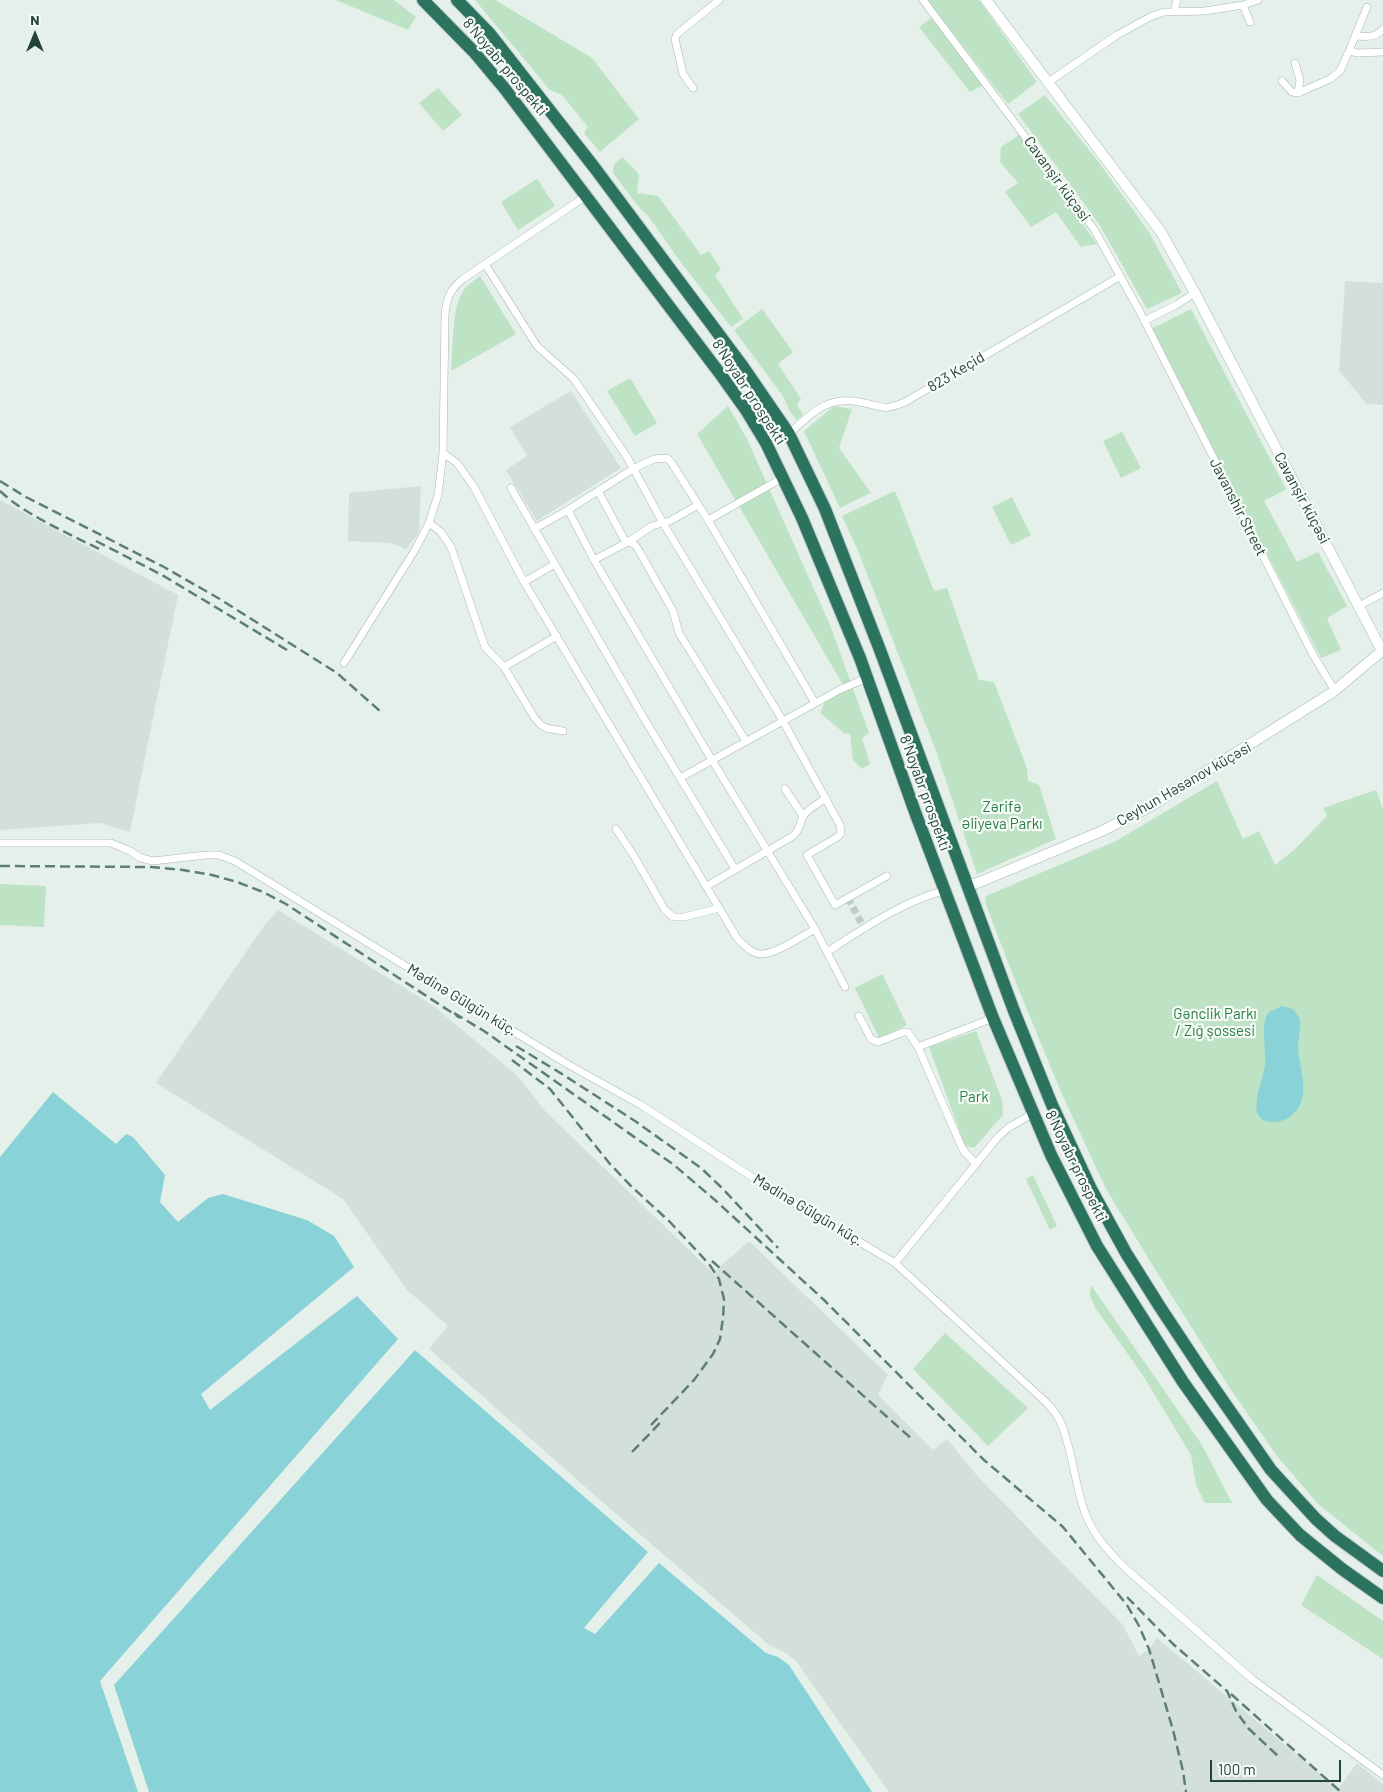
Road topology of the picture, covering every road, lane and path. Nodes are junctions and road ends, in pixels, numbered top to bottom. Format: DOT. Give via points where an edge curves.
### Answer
graph roads {
  1 [pos="423,0"];
  2 [pos="457,0"];
  3 [pos="719,0"];
  4 [pos="923,0"];
  5 [pos="986,0"];
  6 [pos="1177,0"];
  7 [pos="1258,0"];
  8 [pos="1230,3"];
  9 [pos="1243,5"];
  10 [pos="1367,7"];
  11 [pos="1174,11"];
  12 [pos="1250,22"];
  13 [pos="1383,29"];
  14 [pos="1355,36"];
  15 [pos="1349,51"];
  16 [pos="1383,52"];
  17 [pos="1295,63"];
  18 [pos="1282,81"];
  19 [pos="1047,83"];
  20 [pos="693,88"];
  21 [pos="1298,93"];
  22 [pos="586,196"];
  23 [pos="485,264"];
  24 [pos="1119,277"];
  25 [pos="1194,293"];
  26 [pos="1144,321"];
  27 [pos="789,434"];
  28 [pos="443,453"];
  29 [pos="633,469"];
  30 [pos="784,477"];
  31 [pos="511,488"];
  32 [pos="598,491"];
  33 [pos="698,505"];
  34 [pos="568,510"];
  35 [pos="708,520"];
  36 [pos="429,523"];
  37 [pos="663,523"];
  38 [pos="534,529"];
  39 [pos="628,542"];
  40 [pos="594,560"];
  41 [pos="555,564"];
  42 [pos="524,582"];
  43 [pos="1383,593"];
  44 [pos="1359,606"];
  45 [pos="557,636"];
  46 [pos="1383,650"];
  47 [pos="344,662"];
  48 [pos="504,667"];
  49 [pos="867,678"];
  50 [pos="1335,691"];
  51 [pos="815,703"];
  52 [pos="783,721"];
  53 [pos="563,731"];
  54 [pos="746,741"];
  55 [pos="712,760"];
  56 [pos="680,778"];
  57 [pos="786,790"];
  58 [pos="826,798"];
  59 [pos="803,816"];
  60 [pos="616,829"];
  61 [pos="0,843"];
  62 [pos="768,851"];
  63 [pos="735,869"];
  64 [pos="888,876"];
  65 [pos="707,886"];
  66 [pos="967,886"];
  67 [pos="944,891"];
  68 [pos="720,908"];
  69 [pos="815,929"];
  70 [pos="827,952"];
  71 [pos="845,987"];
  72 [pos="860,1016"];
  73 [pos="993,1018"];
  74 [pos="918,1047"];
  75 [pos="1032,1114"];
  76 [pos="976,1164"];
  77 [pos="895,1263"];
  78 [pos="1383,1571"];
  79 [pos="1383,1598"];
  80 [pos="1383,1775"];
  1 -- 22 [label="highway, 8 Noyabr prospekti" via="505,89"];
  2 -- 27 [label="highway, 8 Noyabr prospekti" via="490,34 572,138 742,364"];
  3 -- 20 [label="street" via="675,39 683,74"];
  4 -- 24 [label="street, Cavanşir küçəsi" via="1094,229"];
  5 -- 19 [label="street, Cavanşir küçəsi"];
  6 -- 11 [label="street"];
  7 -- 9 [label="street"];
  8 -- 9 [label="street"];
  8 -- 11 [label="street" via="1205,11"];
  9 -- 12 [label="street"];
  10 -- 14 [label="street"];
  11 -- 19 [label="street" via="1150,17 1117,35"];
  13 -- 14 [label="street" via="1370,37"];
  14 -- 15 [label="street"];
  15 -- 16 [label="street"];
  15 -- 21 [label="street" via="1340,71"];
  17 -- 21 [label="street" via="1300,80"];
  18 -- 21 [label="street" via="1292,92"];
  19 -- 25 [label="street, Cavanşir küçəsi" via="1161,232"];
  22 -- 23 [label="street"];
  22 -- 30 [label="highway, 8 Noyabr prospekti" via="726,382"];
  23 -- 28 [label="street" via="455,285 448,294"];
  23 -- 29 [label="street" via="537,346 574,379"];
  24 -- 26 [label="street, Cavanşir küçəsi"];
  24 -- 27 [label="street, 823 Keçid" via="905,402 884,409 860,402 834,401 815,410"];
  25 -- 26 [label="street"];
  25 -- 44 [label="street, Cavanşir küçəsi"];
  26 -- 50 [label="street, Javanshir Street" via="1312,653"];
  27 -- 66 [label="highway, 8 Noyabr prospekti" via="825,509"];
  28 -- 36 [label="street" via="438,495"];
  28 -- 42 [label="street" via="457,463 474,487"];
  29 -- 32 [label="street"];
  29 -- 33 [label="street" via="654,459 667,458"];
  29 -- 37 [label="street"];
  30 -- 35 [label="street"];
  30 -- 49 [label="highway, 8 Noyabr prospekti"];
  31 -- 38 [label="street"];
  32 -- 34 [label="street"];
  32 -- 39 [label="street"];
  33 -- 35 [label="street"];
  33 -- 37 [label="street"];
  34 -- 38 [label="street"];
  34 -- 40 [label="street"];
  35 -- 51 [label="street"];
  36 -- 47 [label="street"];
  36 -- 48 [label="street" via="446,537 481,638 488,651"];
  37 -- 39 [label="street" via="652,526"];
  37 -- 52 [label="street"];
  38 -- 41 [label="street"];
  39 -- 40 [label="street"];
  39 -- 54 [label="street" via="638,549 673,611 679,634"];
  40 -- 55 [label="street"];
  41 -- 42 [label="street"];
  41 -- 56 [label="street"];
  42 -- 45 [label="street"];
  43 -- 44 [label="street"];
  44 -- 46 [label="street, Cavanşir küçəsi"];
  45 -- 48 [label="street"];
  45 -- 65 [label="street"];
  46 -- 50 [label="street, Ceyhun Həsənov küçəsi"];
  48 -- 53 [label="street" via="534,717 546,728"];
  49 -- 51 [label="street"];
  49 -- 67 [label="highway, 8 Noyabr prospekti"];
  50 -- 66 [label="street, Ceyhun Həsənov küçəsi" via="1145,809 1079,841"];
  51 -- 52 [label="street"];
  52 -- 54 [label="street"];
  52 -- 58 [label="street"];
  54 -- 55 [label="street"];
  55 -- 56 [label="street"];
  55 -- 62 [label="street"];
  56 -- 63 [label="street"];
  57 -- 59 [label="street"];
  58 -- 59 [label="street"];
  58 -- 64 [label="street" via="841,833 807,854 836,905"];
  59 -- 62 [label="street" via="799,831"];
  60 -- 68 [label="street" via="665,910 673,916 684,917"];
  61 -- 77 [label="street, Mədinə Gülgün küç." via="111,844 153,861 206,855 219,855 234,861 569,1065 641,1105 769,1188"];
  62 -- 63 [label="street"];
  62 -- 69 [label="street"];
  63 -- 65 [label="street"];
  65 -- 68 [label="street"];
  66 -- 67 [label="highway"];
  66 -- 78 [label="highway, 8 Noyabr prospekti" via="1052,1105 1126,1253 1271,1470 1316,1519"];
  67 -- 70 [label="street" via="929,895 864,928"];
  67 -- 73 [label="highway, 8 Noyabr prospekti"];
  68 -- 69 [label="street" via="741,943 756,953 775,951"];
  69 -- 70 [label="street"];
  70 -- 71 [label="street"];
  72 -- 74 [label="street" via="875,1042 908,1032"];
  73 -- 74 [label="street"];
  73 -- 75 [label="highway, 8 Noyabr prospekti"];
  74 -- 76 [label="street" via="963,1150"];
  75 -- 76 [label="street" via="1008,1128"];
  75 -- 79 [label="highway, 8 Noyabr prospekti" via="1107,1263 1252,1482 1300,1535"];
  76 -- 77 [label="street"];
  77 -- 80 [label="street, Mədinə Gülgün küç." via="1049,1405 1060,1420 1066,1438 1083,1509 1109,1552 1252,1678"];
}
